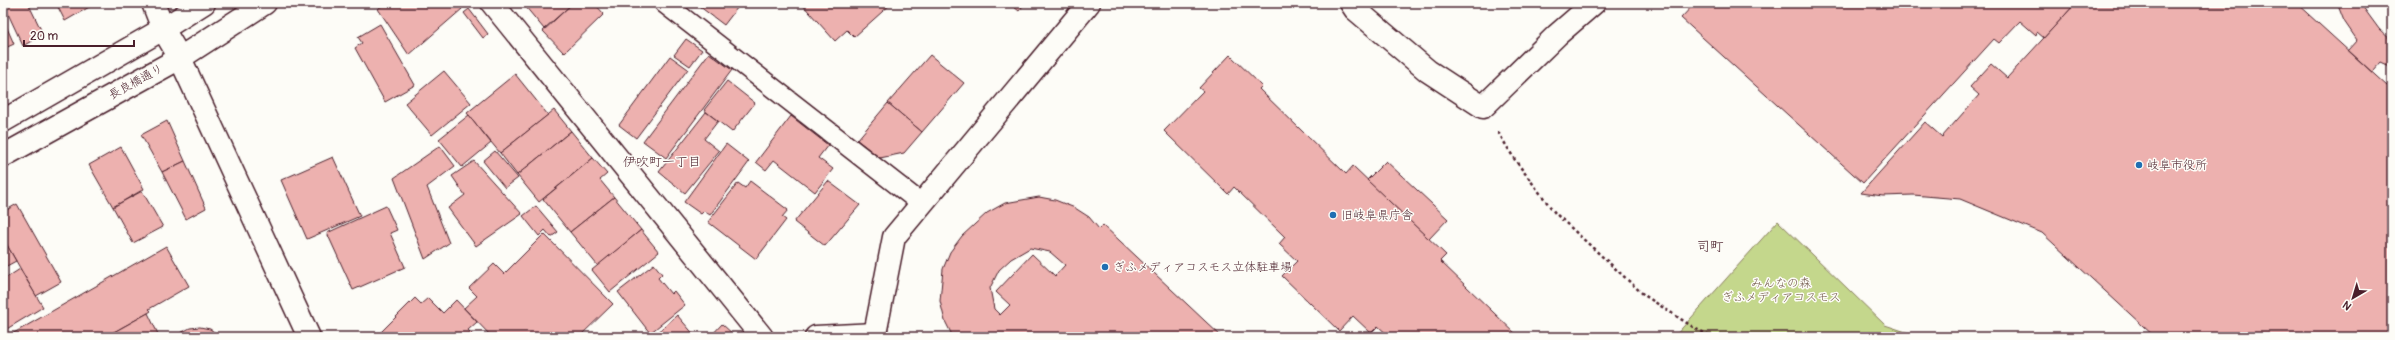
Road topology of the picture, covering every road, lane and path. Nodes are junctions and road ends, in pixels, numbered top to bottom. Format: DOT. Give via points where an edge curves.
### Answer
graph roads {
  1 [pos="153,3"];
  2 [pos="204,3"];
  3 [pos="265,3"];
  4 [pos="492,3"];
  5 [pos="664,3"];
  6 [pos="1089,3"];
  7 [pos="1351,3"];
  8 [pos="1594,3"];
  9 [pos="163,29"];
  10 [pos="180,58"];
  11 [pos="1483,108"];
  12 [pos="3,121"];
  13 [pos="3,156"];
  14 [pos="922,204"];
  15 [pos="876,335"];
  16 [pos="309,337"];
  17 [pos="762,337"];
  18 [pos="816,337"];
  19 [pos="1714,337"];
  1 -- 9 [label="main road"];
  2 -- 9 [label="main road"];
  3 -- 10 [label="main road, 長良橋通り"];
  4 -- 17 [label="main road"];
  5 -- 14 [label="lane"];
  6 -- 14 [label="main road"];
  7 -- 11 [label="main road" via="1428,71"];
  8 -- 11 [label="main road" via="1557,35"];
  9 -- 10 [label="main road"];
  9 -- 12 [label="main road"];
  10 -- 13 [label="main road, 長良橋通り"];
  10 -- 16 [label="main road"];
  11 -- 19 [label="path" via="1515,160 1555,214 1644,295 1696,329"];
  14 -- 15 [label="main road" via="894,237"];
  15 -- 18 [label="main road"];
}
